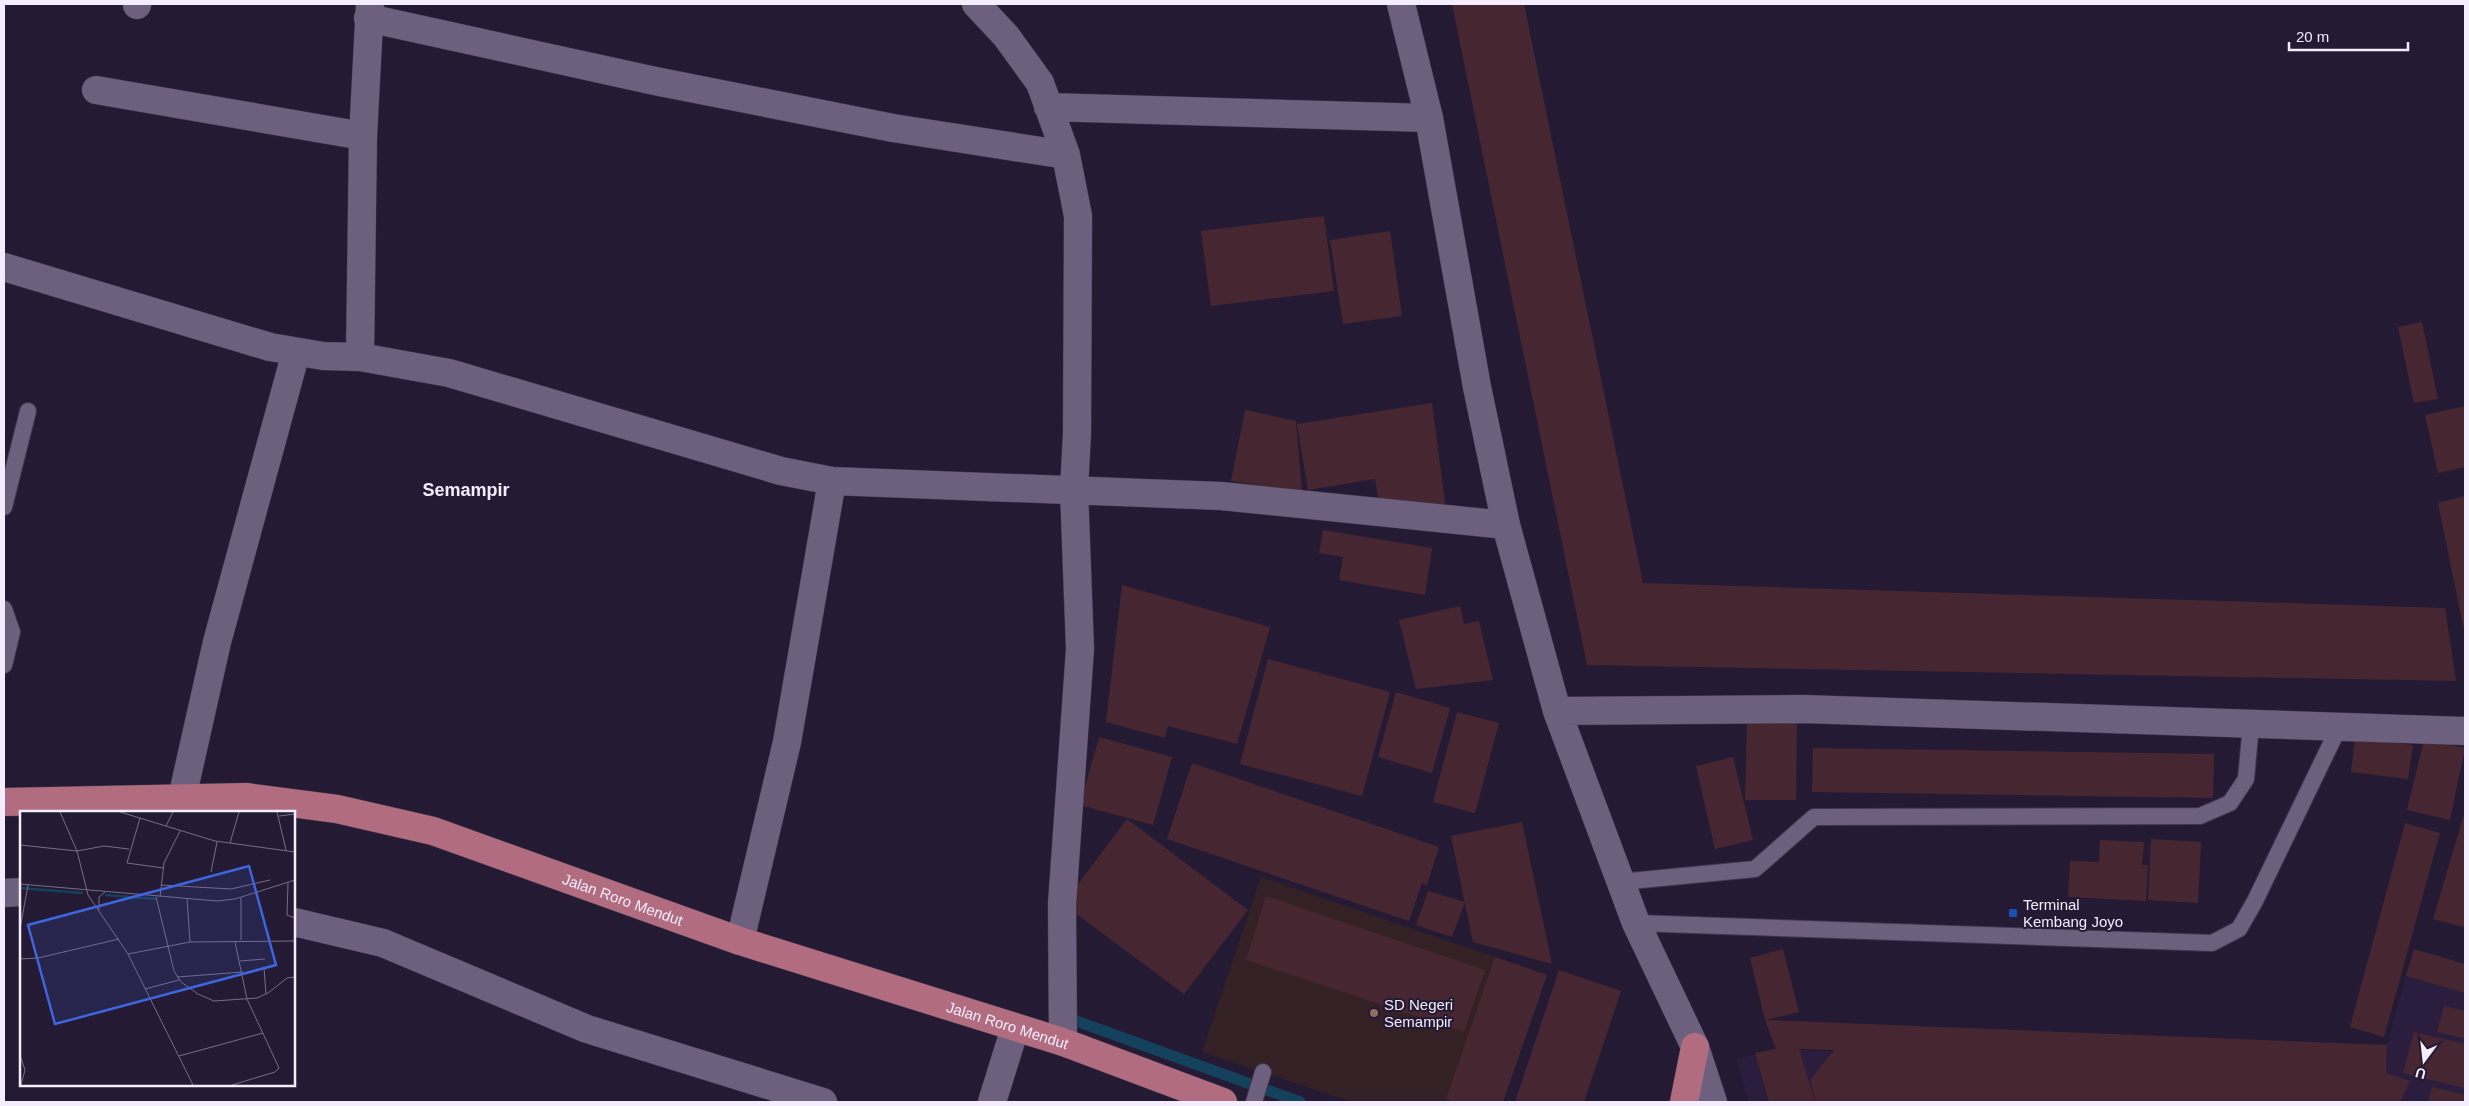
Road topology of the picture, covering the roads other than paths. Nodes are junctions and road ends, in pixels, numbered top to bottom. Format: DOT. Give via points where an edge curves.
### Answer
graph roads {
  1 [pos="976,4"];
  2 [pos="1402,4"];
  3 [pos="369,11"];
  4 [pos="96,90"];
  5 [pos="1048,107"];
  6 [pos="1429,118"];
  7 [pos="362,136"];
  8 [pos="1066,155"];
  9 [pos="4,267"];
  10 [pos="296,352"];
  11 [pos="360,356"];
  12 [pos="28,411"];
  13 [pos="832,481"];
  14 [pos="1074,490"];
  15 [pos="4,507"];
  16 [pos="1506,525"];
  17 [pos="4,609"];
  18 [pos="4,665"];
  19 [pos="1557,711"];
  20 [pos="2251,724"];
  21 [pos="2339,726"];
  22 [pos="2465,731"];
  23 [pos="182,798"];
  24 [pos="4,802"];
  25 [pos="1620,882"];
  26 [pos="20,892"];
  27 [pos="4,893"];
  28 [pos="295,922"];
  29 [pos="1636,923"];
  30 [pos="740,941"];
  31 [pos="1015,1028"];
  32 [pos="1063,1042"];
  33 [pos="1695,1047"];
  34 [pos="1263,1072"];
  35 [pos="1255,1100"];
  36 [pos="992,1101"];
  37 [pos="823,1102"];
  38 [pos="1223,1102"];
  39 [pos="1684,1102"];
  40 [pos="1713,1102"];
  1 -- 5 [label="street" via="1006,36 1040,82"];
  2 -- 6 [label="street"];
  3 -- 7 [label="street"];
  3 -- 8 [label="street" via="655,80 893,128"];
  4 -- 7 [label="street"];
  5 -- 6 [label="street"];
  5 -- 8 [label="street"];
  6 -- 16 [label="street" via="1477,387"];
  7 -- 11 [label="street"];
  8 -- 14 [label="street" via="1078,216"];
  9 -- 10 [label="street"];
  10 -- 11 [label="street"];
  10 -- 23 [label="street" via="218,642"];
  11 -- 13 [label="street" via="449,373 772,469"];
  12 -- 15 [label="lane"];
  13 -- 14 [label="street"];
  13 -- 30 [label="street" via="787,742"];
  14 -- 16 [label="street" via="1221,496"];
  14 -- 32 [label="street" via="1080,649 1062,904"];
  16 -- 19 [label="street"];
  17 -- 18 [label="lane" via="12,632"];
  19 -- 20 [label="street" via="1804,710"];
  19 -- 25 [label="street"];
  20 -- 21 [label="street"];
  20 -- 25 [label="lane" via="2246,779 2230,803 2200,816 1814,817 1755,869"];
  21 -- 22 [label="street"];
  21 -- 29 [label="lane" via="2243,922 2238,929 2212,944"];
  23 -- 24 [label="main road, Jalan Roro Mendut"];
  23 -- 30 [label="main road, Jalan Roro Mendut" via="246,797 337,809 433,830"];
  25 -- 29 [label="street"];
  26 -- 27 [label="street"];
  28 -- 37 [label="street" via="383,943 587,1029"];
  29 -- 33 [label="street"];
  30 -- 31 [label="main road, Jalan Roro Mendut"];
  31 -- 32 [label="main road, Jalan Roro Mendut"];
  31 -- 36 [label="street"];
  32 -- 38 [label="main road, Jalan Roro Mendut"];
  33 -- 39 [label="main road"];
  33 -- 40 [label="street"];
  34 -- 35 [label="lane"];
}
